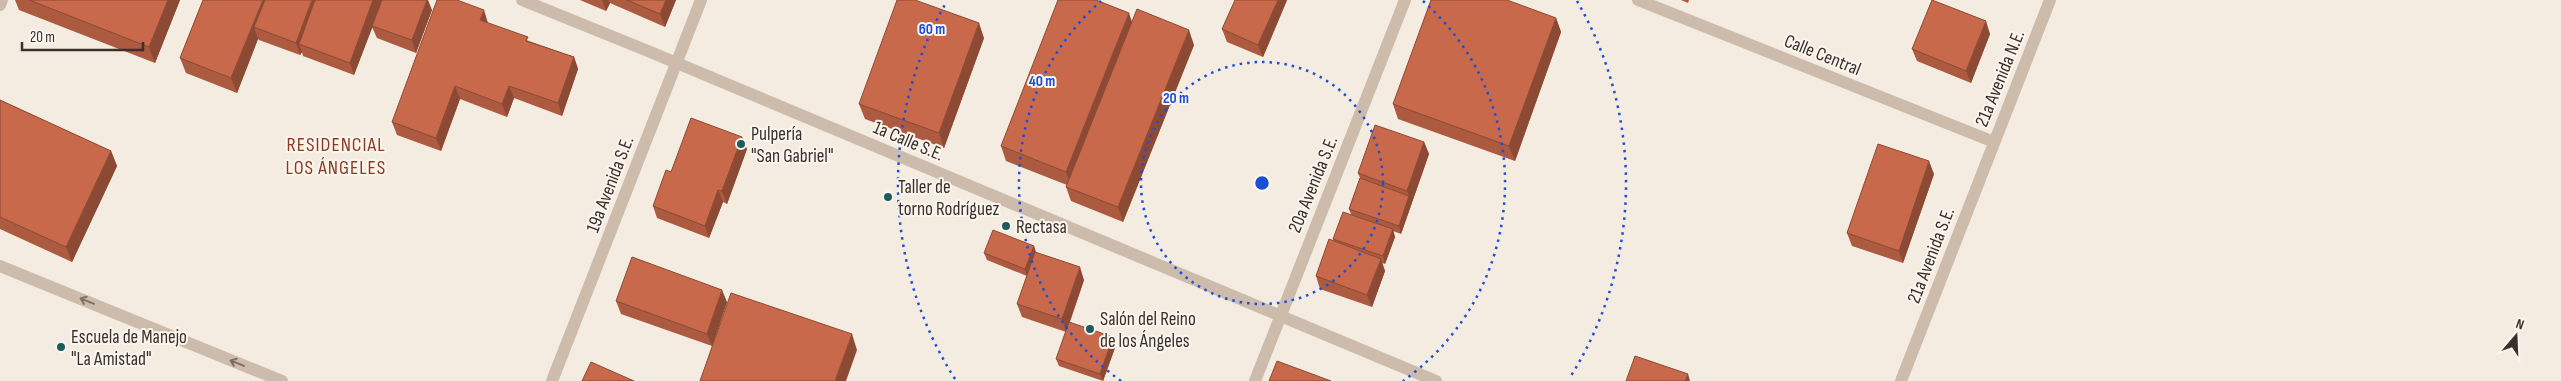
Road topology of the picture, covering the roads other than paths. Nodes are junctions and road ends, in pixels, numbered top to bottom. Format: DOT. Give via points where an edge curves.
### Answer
graph roads {
  1 [pos="2,0"];
  2 [pos="522,0"];
  3 [pos="701,0"];
  4 [pos="1405,0"];
  5 [pos="1638,0"];
  6 [pos="2050,0"];
  7 [pos="0,5"];
  8 [pos="677,63"];
  9 [pos="1994,142"];
  10 [pos="0,266"];
  11 [pos="1280,316"];
  12 [pos="282,381"];
  13 [pos="552,381"];
  14 [pos="1255,381"];
  15 [pos="1436,381"];
  16 [pos="1901,381"];
  1 -- 7 [label="street"];
  2 -- 8 [label="street, 1a Calle S.E."];
  3 -- 8 [label="street, 19a Avenida S.E."];
  4 -- 11 [label="street, 20a Avenida S.E."];
  5 -- 9 [label="street, Calle Central"];
  6 -- 9 [label="street, 21a Avenida N.E."];
  8 -- 11 [label="street, 1a Calle S.E."];
  8 -- 13 [label="street, 19a Avenida S.E."];
  9 -- 16 [label="street, 21a Avenida S.E."];
  12 -- 10 [label="street, one-way"];
  11 -- 14 [label="street, 20a Avenida S.E."];
  11 -- 15 [label="street, 1a Calle S.E."];
}
